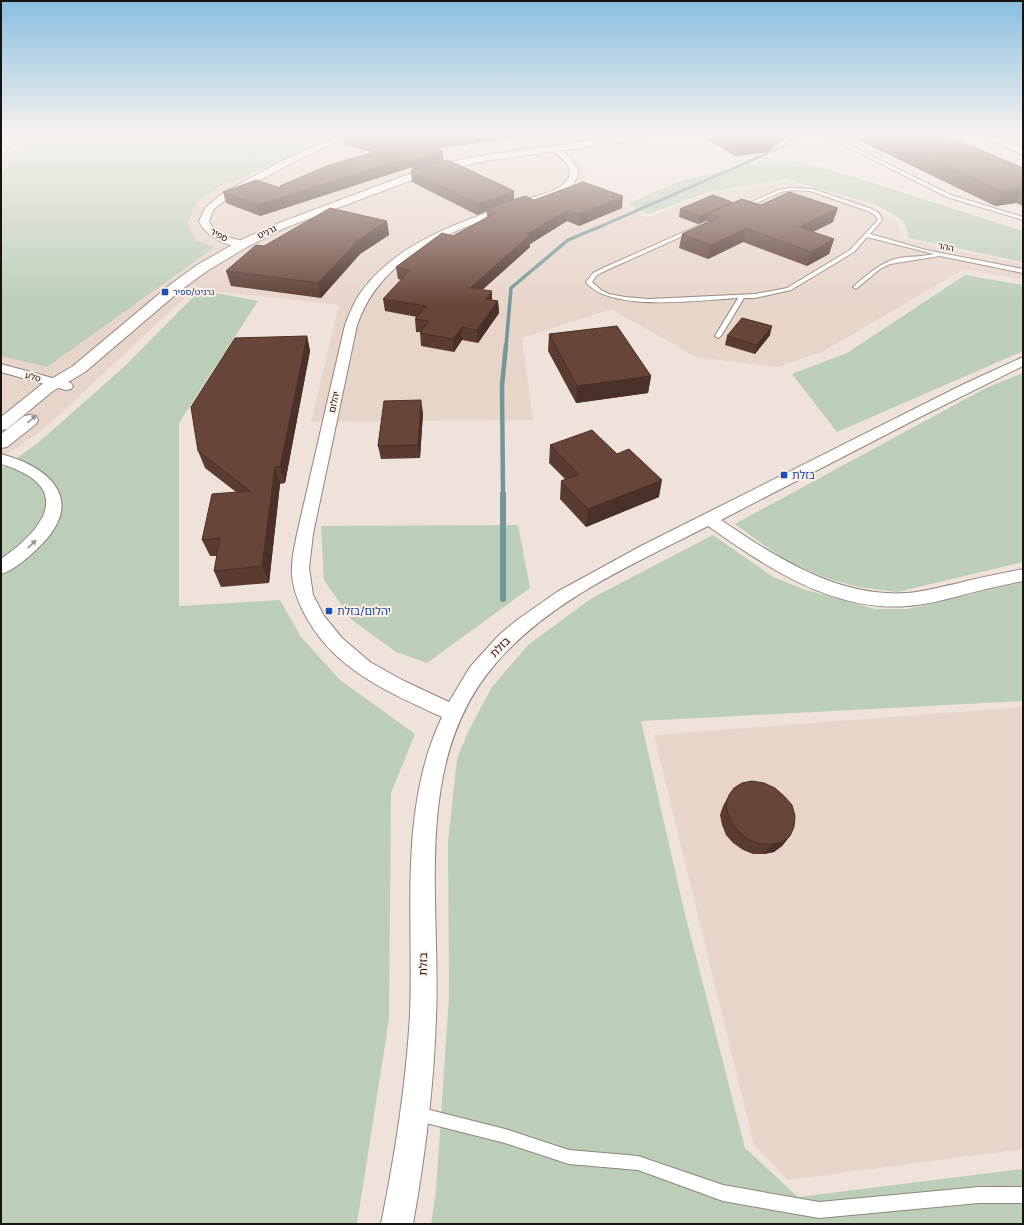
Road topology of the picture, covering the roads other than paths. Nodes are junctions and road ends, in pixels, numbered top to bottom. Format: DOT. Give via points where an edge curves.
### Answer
graph roads {
  1 [pos="233,191"];
  2 [pos="373,191"];
  3 [pos="555,191"];
  4 [pos="780,191"];
  5 [pos="814,191"];
  6 [pos="940,191"];
  7 [pos="1023,219"];
  8 [pos="866,235"];
  9 [pos="243,244"];
  10 [pos="940,254"];
  11 [pos="1023,271"];
  12 [pos="856,287"];
  13 [pos="742,297"];
  14 [pos="718,336"];
  15 [pos="1023,361"];
  16 [pos="1,368"];
  17 [pos="60,384"];
  18 [pos="1,425"];
  19 [pos="1,443"];
  20 [pos="1,459"];
  21 [pos="709,519"];
  22 [pos="1,568"];
  23 [pos="1023,574"];
  24 [pos="453,714"];
  25 [pos="414,1113"];
  26 [pos="1023,1195"];
  27 [pos="396,1224"];
  1 -- 9 [label="street, ספיר" via="209,209 204,221 209,230 223,238"];
  2 -- 9 [label="street, גרניט" via="314,212"];
  3 -- 24 [label="street, יהלום" via="422,245 389,268 365,294 351,325 305,534 300,568 304,595 317,621 363,668"];
  4 -- 13 [label="lane" via="605,269 595,274 589,282 592,288 600,292 634,300"];
  5 -- 8 [label="lane" via="877,214 880,220"];
  6 -- 7 [label="lane"];
  8 -- 10 [label="lane, ההר"];
  8 -- 13 [label="lane" via="852,250 789,289"];
  9 -- 17 [label="street, גרניט" via="189,277"];
  10 -- 11 [label="lane, ההר"];
  10 -- 12 [label="lane" via="930,258 895,261 882,266"];
  13 -- 14 [label="lane"];
  15 -- 21 [label="street, בזלת"];
  16 -- 17 [label="street, סלע"];
  17 -- 18 [label="street"];
  19 -- 17 [label="street, one-way" via="50,404"];
  22 -- 20 [label="street, one-way" via="38,538 49,523 54,508 48,484 38,474 24,466"];
  21 -- 23 [label="street" via="761,556 792,573 827,588 861,597 899,600 928,597"];
  21 -- 24 [label="street, בזלת" via="602,574 531,618 488,659"];
  24 -- 25 [label="street, בזלת" via="439,749 429,793 424,845 423,1015"];
  25 -- 26 [label="lane" via="505,1136 569,1157 638,1163 723,1192 818,1210 978,1195"];
  25 -- 27 [label="street, בזלת" via="408,1169"];
}
